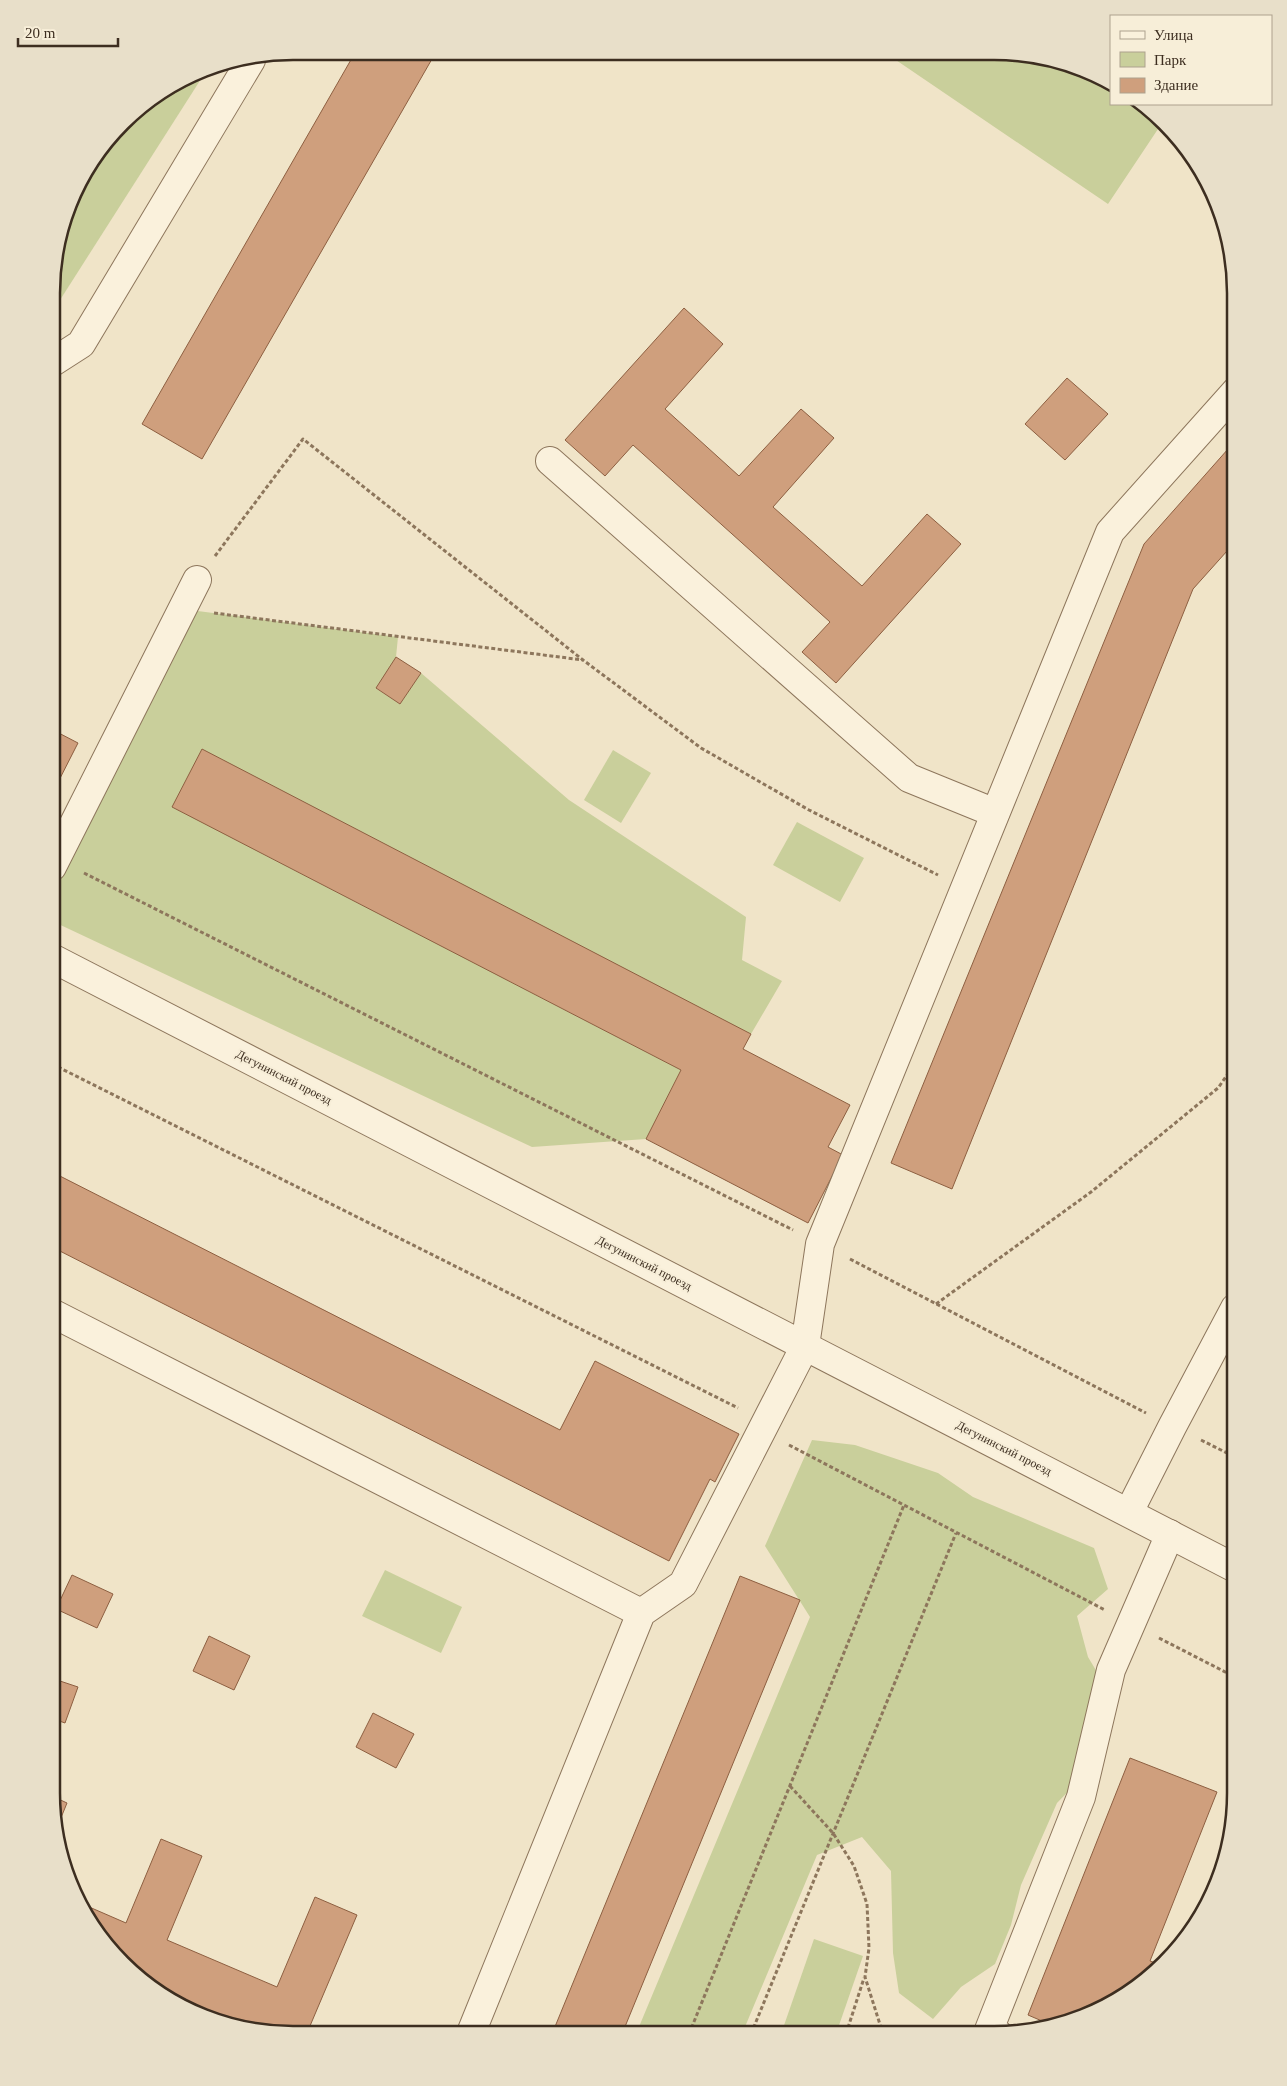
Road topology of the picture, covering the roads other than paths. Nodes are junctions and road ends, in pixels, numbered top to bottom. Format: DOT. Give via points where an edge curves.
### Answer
graph roads {
  1 [pos="249,64"];
  2 [pos="60,357"];
  3 [pos="1227,401"];
  4 [pos="550,461"];
  5 [pos="197,580"];
  6 [pos="996,813"];
  7 [pos="60,853"];
  8 [pos="60,962"];
  9 [pos="60,1317"];
  10 [pos="1227,1323"];
  11 [pos="804,1346"];
  12 [pos="1130,1512"];
  13 [pos="1170,1534"];
  14 [pos="1227,1564"];
  15 [pos="641,1613"];
  16 [pos="474,2026"];
  17 [pos="991,2026"];
  1 -- 2 [label="street" via="80,344"];
  3 -- 6 [label="street" via="1110,532"];
  4 -- 6 [label="street" via="909,778"];
  5 -- 7 [label="street"];
  6 -- 11 [label="street" via="820,1244"];
  8 -- 11 [label="street, Дегунинский проезд"];
  9 -- 15 [label="street"];
  10 -- 12 [label="street"];
  11 -- 12 [label="street, Дегунинский проезд"];
  11 -- 15 [label="street" via="683,1584"];
  12 -- 13 [label="street, Дегунинский проезд"];
  13 -- 14 [label="street, Дегунинский проезд"];
  13 -- 17 [label="street" via="1111,1670 1081,1797"];
  15 -- 16 [label="street"];
}
